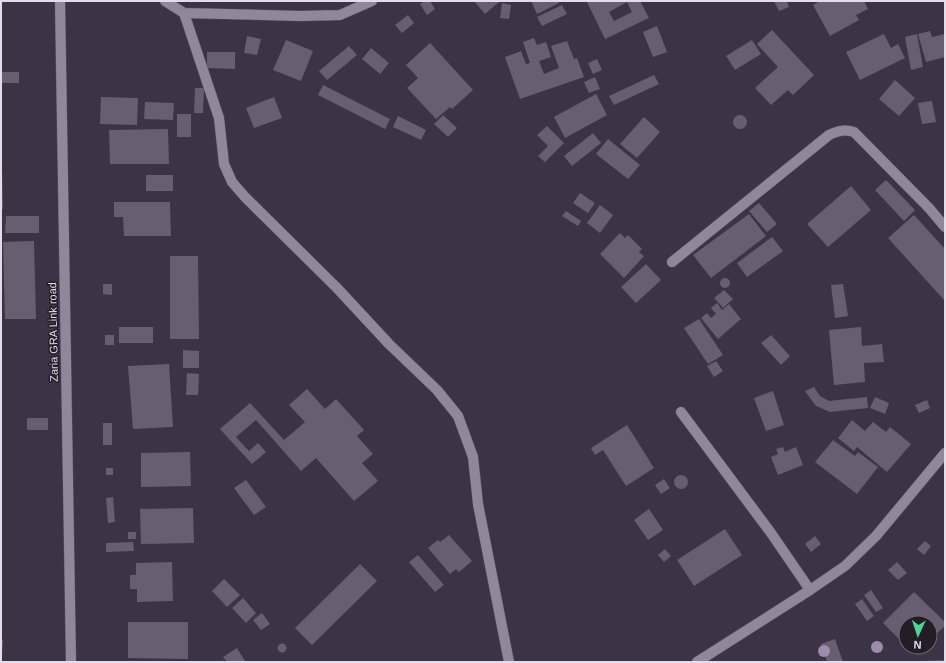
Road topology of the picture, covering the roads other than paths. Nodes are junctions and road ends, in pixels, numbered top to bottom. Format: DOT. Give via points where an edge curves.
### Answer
graph roads {
  1 [pos="60,1"];
  2 [pos="165,1"];
  3 [pos="372,1"];
  4 [pos="184,13"];
  5 [pos="945,227"];
  6 [pos="672,262"];
  7 [pos="681,412"];
  8 [pos="945,453"];
  9 [pos="810,590"];
  10 [pos="71,662"];
  11 [pos="509,662"];
  12 [pos="697,662"];
  1 -- 10 [label="street, Zaria GRA Link road"];
  2 -- 4 [label="street"];
  3 -- 4 [label="street" via="340,15"];
  4 -- 11 [label="street" via="219,118 224,164 232,182 437,390 458,416 473,457 478,504"];
  5 -- 6 [label="street" via="854,132 840,130 829,135"];
  7 -- 9 [label="street"];
  8 -- 9 [label="street" via="876,536 845,566"];
  9 -- 12 [label="street"];
}
